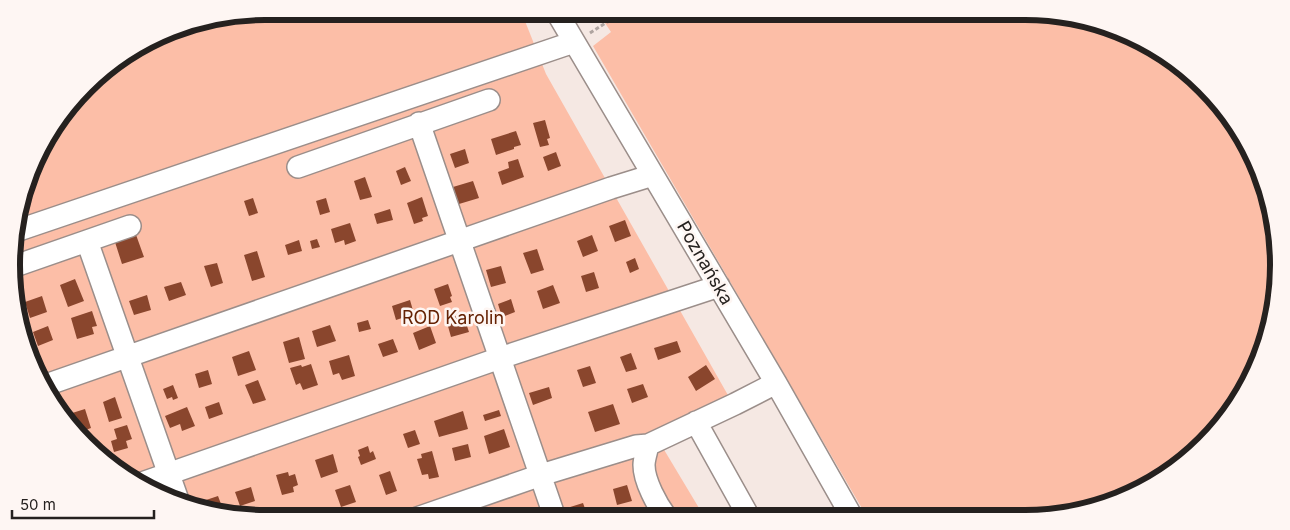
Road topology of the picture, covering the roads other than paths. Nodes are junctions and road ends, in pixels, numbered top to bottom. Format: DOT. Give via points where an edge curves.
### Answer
graph roads {
  1 [pos="561,20"];
  2 [pos="574,42"];
  3 [pos="489,100"];
  4 [pos="420,124"];
  5 [pos="298,166"];
  6 [pos="653,175"];
  7 [pos="130,226"];
  8 [pos="23,229"];
  9 [pos="87,241"];
  10 [pos="460,242"];
  11 [pos="20,264"];
  12 [pos="719,286"];
  13 [pos="128,356"];
  14 [pos="500,358"];
  15 [pos="51,383"];
  16 [pos="776,383"];
  17 [pos="696,422"];
  18 [pos="648,445"];
  19 [pos="170,474"];
  20 [pos="541,476"];
  21 [pos="149,481"];
  22 [pos="176,493"];
  23 [pos="441,510"];
  24 [pos="552,510"];
  25 [pos="661,510"];
  26 [pos="745,510"];
  27 [pos="848,510"];
  1 -- 2 [label="street, Poznańska"];
  2 -- 6 [label="street, Poznańska"];
  2 -- 8 [label="street"];
  3 -- 4 [label="street"];
  4 -- 5 [label="street"];
  4 -- 10 [label="street"];
  6 -- 10 [label="street"];
  6 -- 12 [label="street, Poznańska"];
  7 -- 9 [label="street"];
  9 -- 11 [label="street"];
  9 -- 13 [label="street"];
  10 -- 13 [label="street"];
  10 -- 14 [label="street"];
  12 -- 14 [label="street"];
  12 -- 16 [label="street, Poznańska"];
  13 -- 15 [label="street"];
  13 -- 19 [label="street"];
  14 -- 19 [label="street"];
  14 -- 20 [label="street"];
  16 -- 17 [label="street"];
  16 -- 27 [label="street, Poznańska"];
  17 -- 18 [label="street"];
  17 -- 26 [label="street"];
  18 -- 20 [label="street"];
  18 -- 25 [label="street" via="644,466 650,489"];
  19 -- 21 [label="street"];
  19 -- 22 [label="street"];
  20 -- 23 [label="street"];
  20 -- 24 [label="street"];
}
